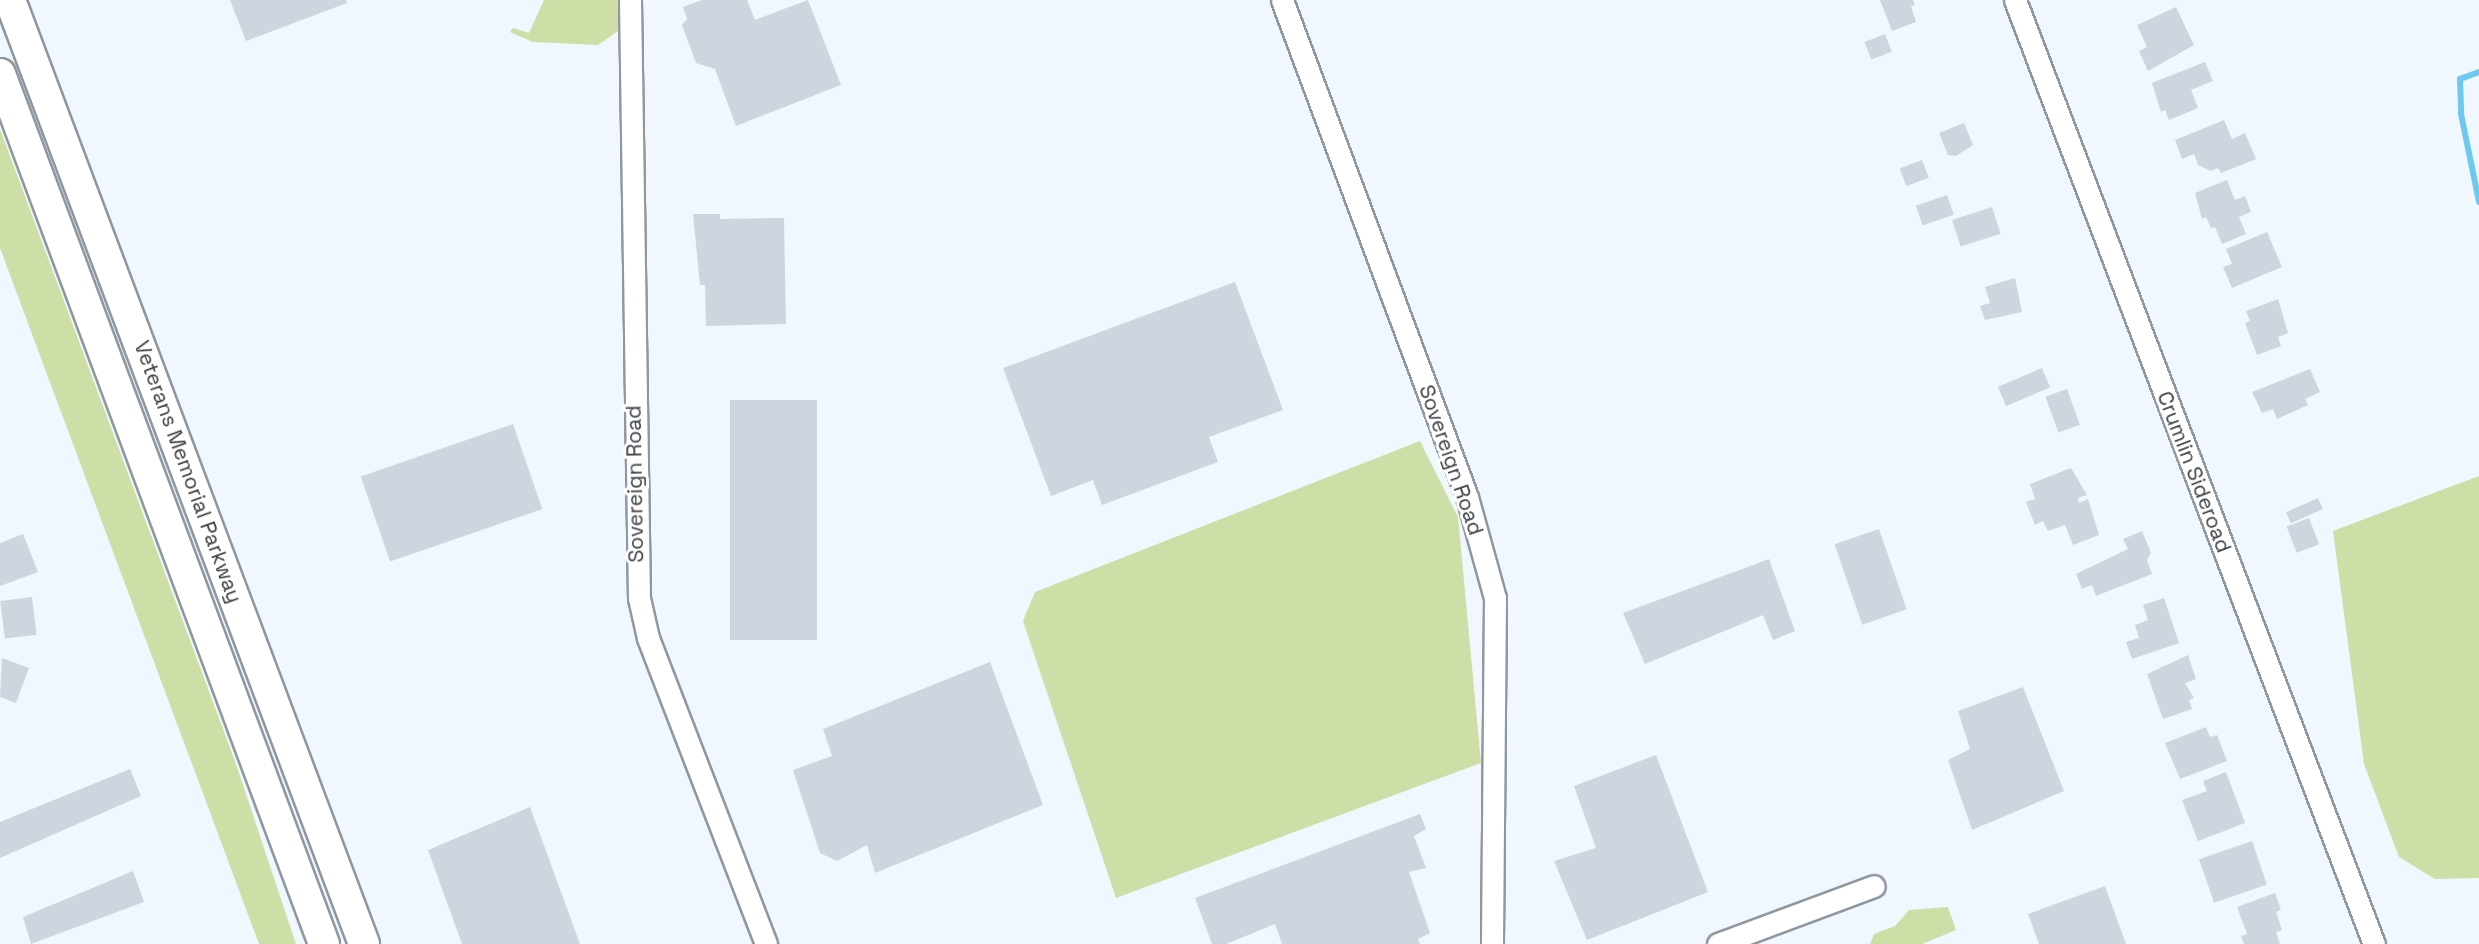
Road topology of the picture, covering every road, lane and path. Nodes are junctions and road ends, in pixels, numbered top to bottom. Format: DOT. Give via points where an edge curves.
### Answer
graph roads {
  1 [pos="10,0"];
  2 [pos="630,0"];
  3 [pos="1282,0"];
  4 [pos="2015,0"];
  5 [pos="0,74"];
  6 [pos="1874,886"];
  7 [pos="324,944"];
  8 [pos="364,944"];
  9 [pos="766,944"];
  10 [pos="1492,944"];
  11 [pos="1718,944"];
  12 [pos="2374,944"];
  1 -- 8 [label="highway, Veterans Memorial Parkway"];
  2 -- 9 [label="street, Sovereign Road" via="639,598 648,638"];
  3 -- 10 [label="street, Sovereign Road" via="1467,497 1495,598"];
  4 -- 12 [label="street, Crumlin Sideroad"];
  5 -- 7 [label="highway, Veterans Memorial Parkway"];
  6 -- 11 [label="street"];
}
